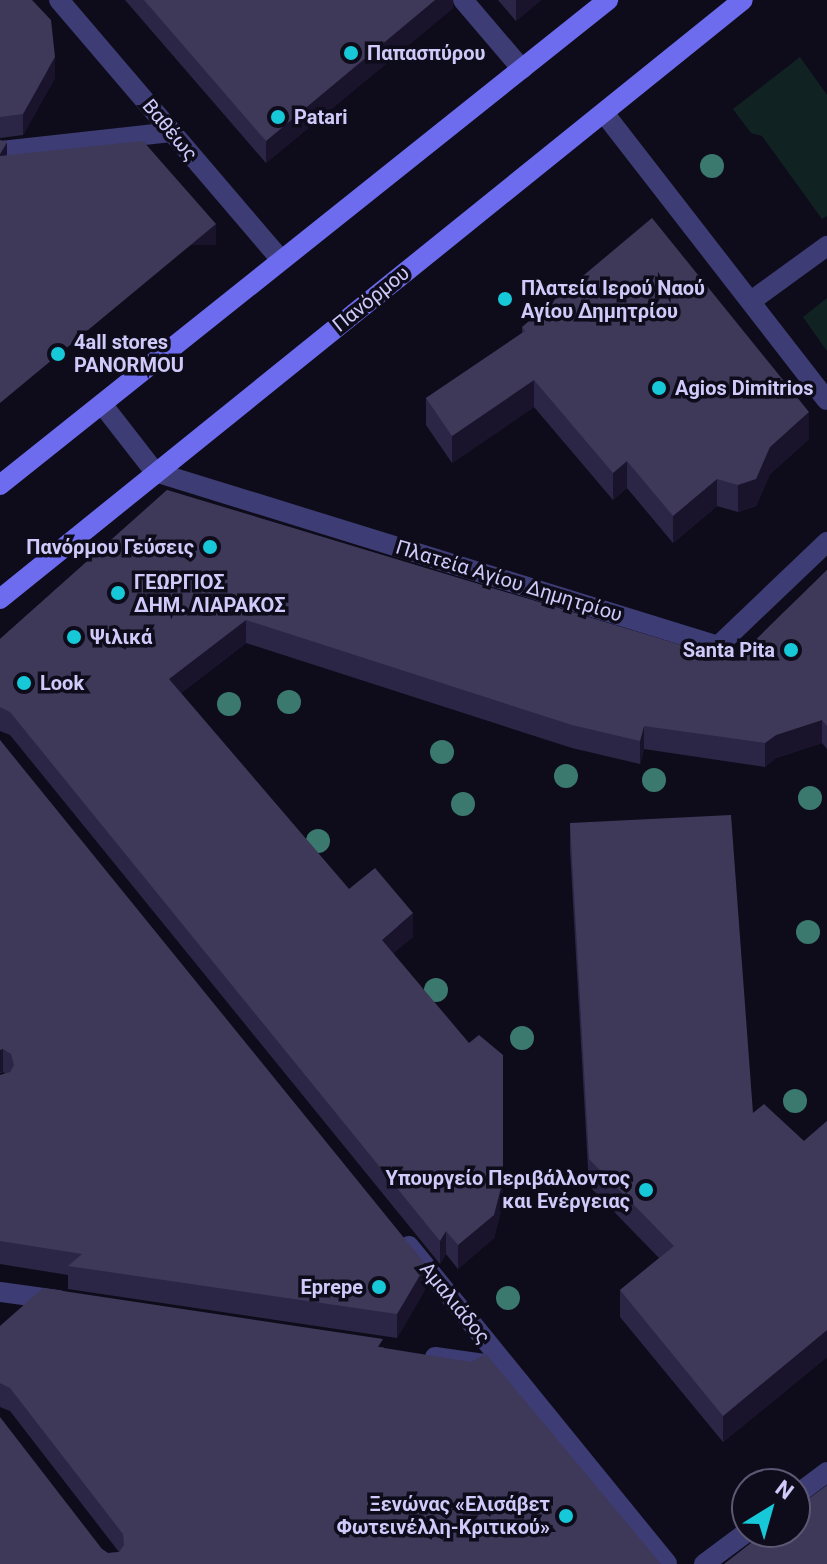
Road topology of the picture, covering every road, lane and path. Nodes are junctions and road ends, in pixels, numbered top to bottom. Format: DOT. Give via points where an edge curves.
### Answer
graph roads {
  1 [pos="59,0"];
  2 [pos="463,0"];
  3 [pos="608,0"];
  4 [pos="743,0"];
  5 [pos="522,69"];
  6 [pos="604,113"];
  7 [pos="171,132"];
  8 [pos="0,151"];
  9 [pos="827,246"];
  10 [pos="281,260"];
  11 [pos="751,301"];
  12 [pos="827,400"];
  13 [pos="102,404"];
  14 [pos="155,472"];
  15 [pos="0,485"];
  16 [pos="827,542"];
  17 [pos="0,599"];
  18 [pos="397,1231"];
  19 [pos="0,1292"];
  20 [pos="77,1303"];
  21 [pos="415,1354"];
  22 [pos="507,1367"];
  23 [pos="731,1544"];
  24 [pos="667,1564"];
  25 [pos="704,1564"];
  1 -- 7 [label="street, Βαθέως"];
  2 -- 5 [label="street"];
  3 -- 5 [label="street"];
  4 -- 6 [label="street, Πανόρμου"];
  5 -- 10 [label="street"];
  6 -- 11 [label="street"];
  6 -- 14 [label="street, Πανόρμου"];
  7 -- 8 [label="street"];
  7 -- 10 [label="street, Βαθέως"];
  9 -- 11 [label="street"];
  10 -- 13 [label="street"];
  11 -- 12 [label="street"];
  13 -- 14 [label="street"];
  13 -- 15 [label="street"];
  14 -- 16 [label="street, Πλατεία Αγίου Δημητρίου" via="718,646"];
  14 -- 17 [label="street, Πανόρμου"];
  18 -- 22 [label="street, Αμαλιάδος"];
  19 -- 20 [label="street"];
  21 -- 22 [label="street"];
  22 -- 24 [label="street, Αμαλιάδος"];
  23 -- 25 [label="street"];
}
